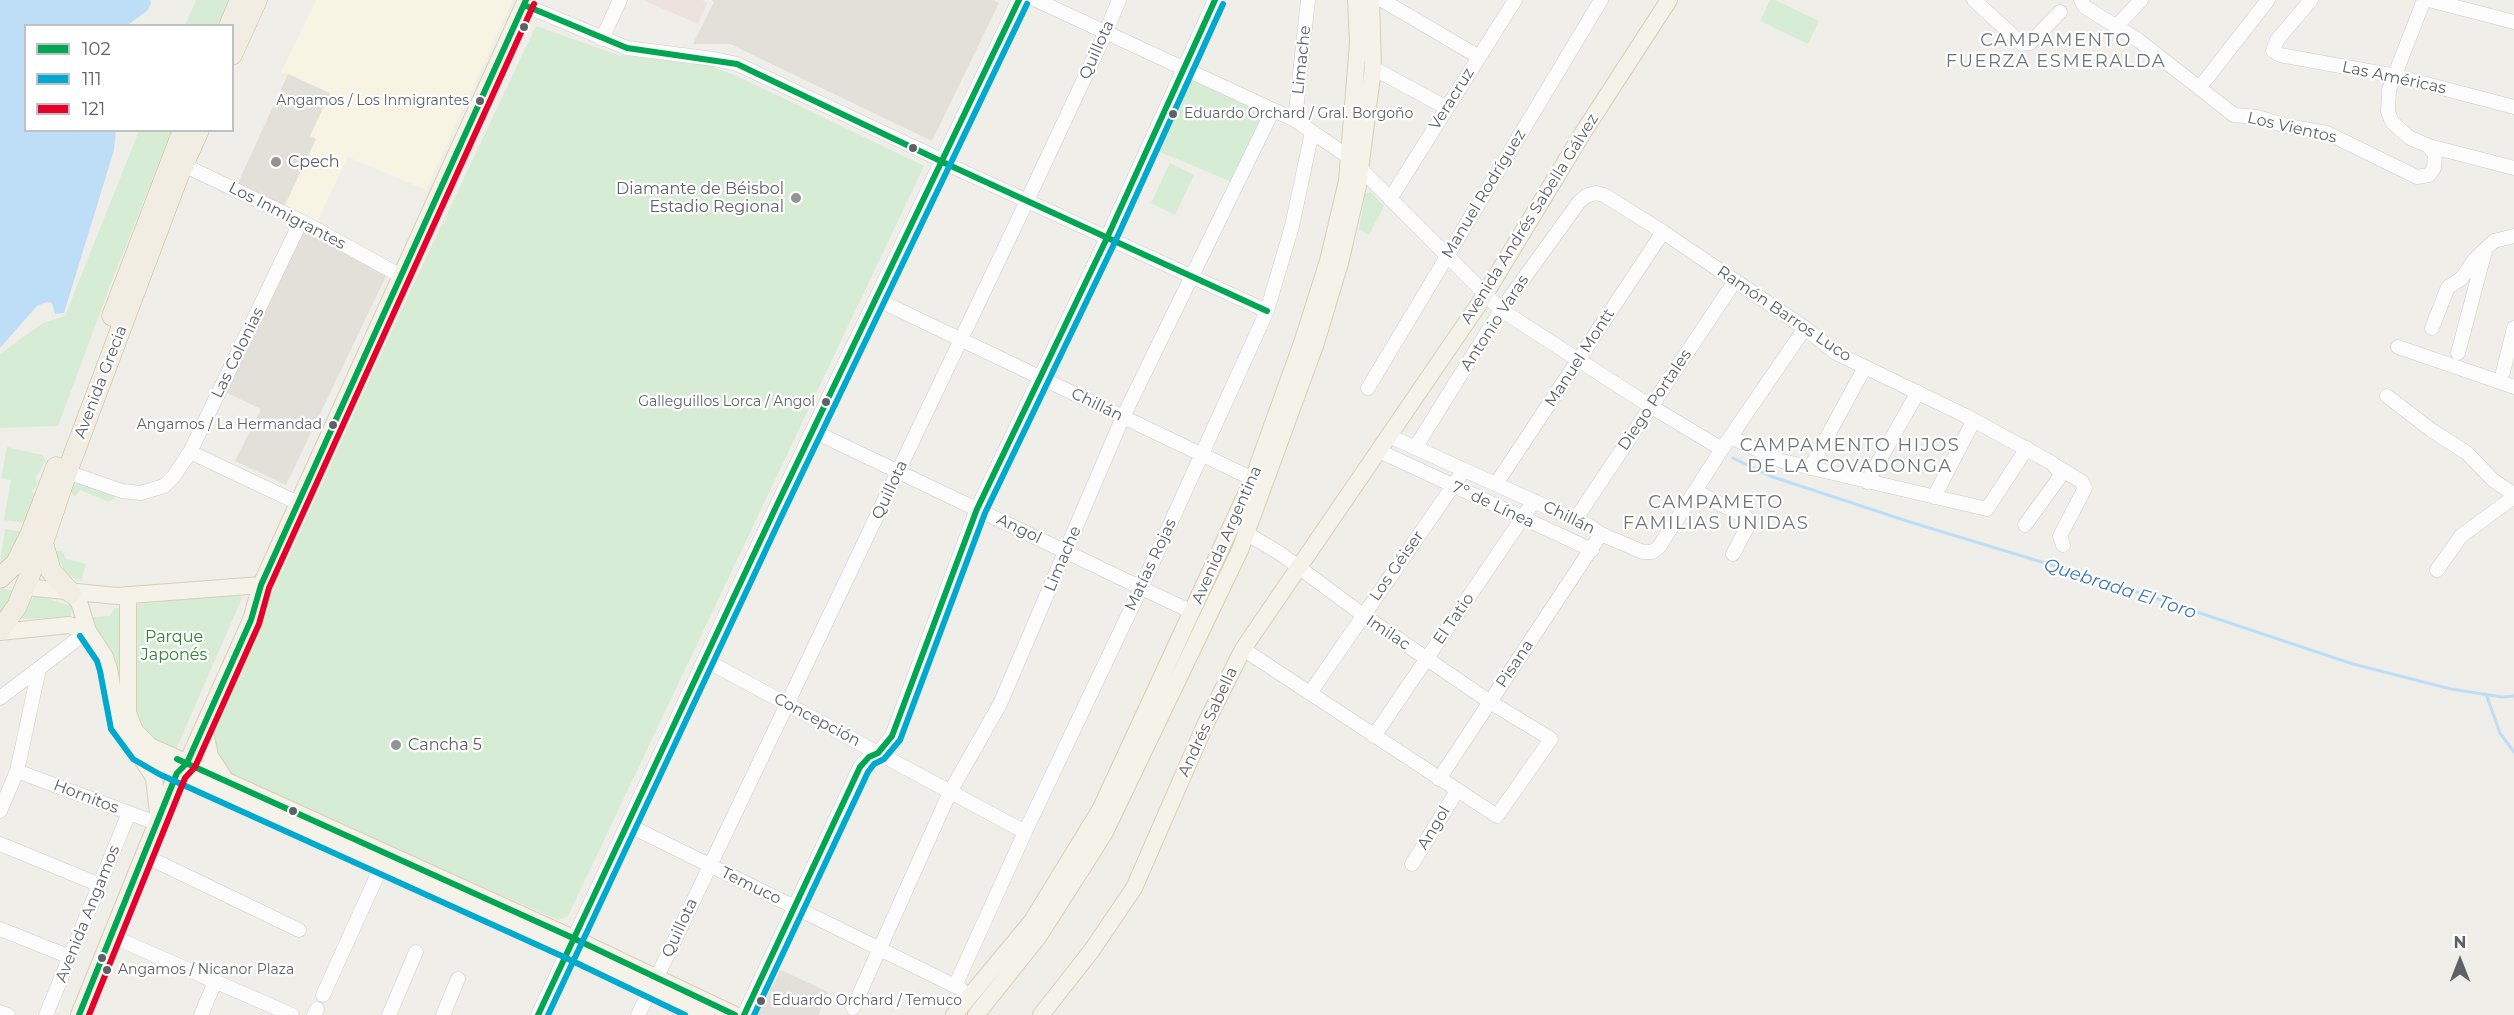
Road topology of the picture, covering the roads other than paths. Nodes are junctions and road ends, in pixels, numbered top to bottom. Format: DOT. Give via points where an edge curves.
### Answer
graph roads {
  1 [pos="240,0"];
  2 [pos="257,0"];
  3 [pos="620,0"];
  4 [pos="1018,0"];
  5 [pos="1036,0"];
  6 [pos="1119,0"];
  7 [pos="1215,0"];
  8 [pos="1308,0"];
  9 [pos="1356,0"];
  10 [pos="1371,0"];
  11 [pos="1382,0"];
  12 [pos="1515,0"];
  13 [pos="1601,0"];
  14 [pos="1670,0"];
  15 [pos="1974,0"];
  16 [pos="2081,0"];
  17 [pos="2141,0"];
  18 [pos="2268,0"];
  19 [pos="2311,0"];
  20 [pos="2424,0"];
  21 [pos="2429,0"];
  22 [pos="525,2"];
  23 [pos="2060,12"];
  24 [pos="2514,22"];
  25 [pos="230,24"];
  26 [pos="2117,26"];
  27 [pos="1106,32"];
  28 [pos="602,39"];
  29 [pos="234,51"];
  30 [pos="1479,57"];
  31 [pos="1373,68"];
  32 [pos="1184,69"];
  33 [pos="2396,76"];
  34 [pos="2199,87"];
  35 [pos="2514,107"];
  36 [pos="1447,108"];
  37 [pos="1273,110"];
  38 [pos="1295,120"];
  39 [pos="183,132"];
  40 [pos="198,132"];
  41 [pos="1312,132"];
  42 [pos="2428,146"];
  43 [pos="1350,158"];
  44 [pos="942,160"];
  45 [pos="177,162"];
  46 [pos="2514,168"];
  47 [pos="1361,170"];
  48 [pos="1390,199"];
  49 [pos="1027,201"];
  50 [pos="1579,202"];
  51 [pos="301,221"];
  52 [pos="1663,232"];
  53 [pos="2514,236"];
  54 [pos="1107,238"];
  55 [pos="2485,250"];
  56 [pos="1447,255"];
  57 [pos="401,276"];
  58 [pos="1192,276"];
  59 [pos="1736,281"];
  60 [pos="1486,294"];
  61 [pos="876,298"];
  62 [pos="1267,310"];
  63 [pos="1501,310"];
  64 [pos="1805,328"];
  65 [pos="2432,328"];
  66 [pos="2514,328"];
  67 [pos="961,339"];
  68 [pos="2398,347"];
  69 [pos="2458,353"];
  70 [pos="1579,360"];
  71 [pos="1865,367"];
  72 [pos="2503,372"];
  73 [pos="1039,377"];
  74 [pos="2514,387"];
  75 [pos="1368,388"];
  76 [pos="1918,392"];
  77 [pos="2387,396"];
  78 [pos="1650,406"];
  79 [pos="1123,417"];
  80 [pos="1974,420"];
  81 [pos="813,431"];
  82 [pos="1389,436"];
  83 [pos="1726,443"];
  84 [pos="1415,448"];
  85 [pos="2027,448"];
  86 [pos="1380,451"];
  87 [pos="190,452"];
  88 [pos="1203,455"];
  89 [pos="2056,466"];
  90 [pos="1810,468"];
  91 [pos="1464,470"];
  92 [pos="67,472"];
  93 [pos="898,472"];
  94 [pos="1253,479"];
  95 [pos="1867,482"];
  96 [pos="1496,484"];
  97 [pos="1453,487"];
  98 [pos="1695,491"];
  99 [pos="2514,495"];
  100 [pos="1934,497"];
  101 [pos="1533,501"];
  102 [pos="298,503"];
  103 [pos="977,509"];
  104 [pos="1238,514"];
  105 [pos="1522,519"];
  106 [pos="1575,519"];
  107 [pos="2025,525"];
  108 [pos="1246,532"];
  109 [pos="1601,534"];
  110 [pos="43,543"];
  111 [pos="2063,545"];
  112 [pos="1592,550"];
  113 [pos="1066,552"];
  114 [pos="1733,554"];
  115 [pos="1299,568"];
  116 [pos="2437,570"];
  117 [pos="0,578"];
  118 [pos="0,585"];
  119 [pos="261,585"];
  120 [pos="25,587"];
  121 [pos="1141,588"];
  122 [pos="71,593"];
  123 [pos="128,595"];
  124 [pos="82,610"];
  125 [pos="1192,612"];
  126 [pos="1363,615"];
  127 [pos="69,625"];
  128 [pos="0,631"];
  129 [pos="88,631"];
  130 [pos="1243,649"];
  131 [pos="1426,659"];
  132 [pos="705,660"];
  133 [pos="39,669"];
  134 [pos="1310,693"];
  135 [pos="0,698"];
  136 [pos="1490,702"];
  137 [pos="788,704"];
  138 [pos="204,723"];
  139 [pos="1374,736"];
  140 [pos="137,751"];
  141 [pos="878,753"];
  142 [pos="180,765"];
  143 [pos="17,771"];
  144 [pos="1439,779"];
  145 [pos="225,780"];
  146 [pos="1457,791"];
  147 [pos="950,792"];
  148 [pos="0,811"];
  149 [pos="129,813"];
  150 [pos="1497,816"];
  151 [pos="157,821"];
  152 [pos="628,825"];
  153 [pos="1025,831"];
  154 [pos="0,844"];
  155 [pos="143,855"];
  156 [pos="1412,864"];
  157 [pos="382,865"];
  158 [pos="710,866"];
  159 [pos="100,885"];
  160 [pos="793,907"];
  161 [pos="0,928"];
  162 [pos="299,930"];
  163 [pos="111,936"];
  164 [pos="571,944"];
  165 [pos="879,949"];
  166 [pos="416,952"];
  167 [pos="70,957"];
  168 [pos="458,979"];
  169 [pos="215,982"];
  170 [pos="654,983"];
  171 [pos="955,986"];
  172 [pos="971,994"];
  173 [pos="323,995"];
  174 [pos="854,1008"];
  175 [pos="0,1012"];
  176 [pos="8,1015"];
  177 [pos="46,1015"];
  178 [pos="79,1015"];
  179 [pos="201,1015"];
  180 [pos="291,1015"];
  181 [pos="389,1015"];
  182 [pos="443,1015"];
  183 [pos="538,1015"];
  184 [pos="638,1015"];
  185 [pos="706,1015"];
  186 [pos="735,1015"];
  187 [pos="744,1015"];
  188 [pos="954,1015"];
  189 [pos="976,1015"];
  190 [pos="1041,1015"];
  1 -- 25 [label="highway"];
  2 -- 29 [label="highway"];
  3 -- 28 [label="street"];
  4 -- 44 [label="street"];
  5 -- 27 [label="street"];
  6 -- 27 [label="street, Quillota"];
  7 -- 32 [label="street"];
  8 -- 38 [label="street, Limache"];
  9 -- 43 [label="main road, Avenida Argentina" via="1358,43"];
  10 -- 31 [label="main road, Avenida Argentina"];
  11 -- 30 [label="street"];
  12 -- 30 [label="street, Veracruz"];
  13 -- 56 [label="street, Manuel Rodríguez"];
  14 -- 60 [label="main road, Avenida Andrés Sabella Gálvez" via="1568,157"];
  15 -- 23 [label="street" via="2020,43 2030,43"];
  16 -- 26 [label="street, Los Vientos" via="2085,7"];
  17 -- 26 [label="street"];
  18 -- 34 [label="street"];
  19 -- 33 [label="street, Las Américas" via="2277,40 2273,51"];
  20 -- 33 [label="street"];
  21 -- 24 [label="street"];
  22 -- 28 [label="street"];
  22 -- 57 [label="main road, Avenida Angamos"];
  26 -- 34 [label="street, Los Vientos"];
  27 -- 32 [label="street"];
  27 -- 49 [label="street, Quillota"];
  28 -- 44 [label="street" via="627,48 737,64"];
  30 -- 36 [label="street, Veracruz"];
  31 -- 36 [label="street"];
  31 -- 47 [label="main road, Avenida Argentina"];
  32 -- 37 [label="street"];
  32 -- 54 [label="street"];
  33 -- 35 [label="street, Las Américas"];
  33 -- 42 [label="street" via="2388,112 2392,122 2410,138"];
  34 -- 42 [label="street, Los Vientos" via="2234,115 2327,133 2417,177 2428,175 2434,168 2435,155"];
  36 -- 48 [label="street, Veracruz"];
  37 -- 38 [label="street"];
  37 -- 58 [label="street, Limache"];
  38 -- 41 [label="street"];
  39 -- 45 [label="highway, Avenida Grecia"];
  40 -- 45 [label="highway, Avenida Grecia"];
  41 -- 43 [label="street"];
  41 -- 62 [label="street, Matías Rojas" via="1292,226"];
  42 -- 46 [label="street"];
  43 -- 47 [label="street"];
  43 -- 94 [label="main road, Avenida Argentina" via="1328,261"];
  44 -- 49 [label="street"];
  44 -- 61 [label="street"];
  45 -- 51 [label="street, Los Inmigrantes"];
  45 -- 92 [label="highway, Avenida Grecia"];
  45 -- 117 [label="highway, Avenida Grecia" via="30,535 16,563"];
  47 -- 48 [label="street"];
  47 -- 108 [label="main road, Avenida Argentina" via="1340,263 1316,343"];
  48 -- 56 [label="street"];
  49 -- 54 [label="street"];
  49 -- 67 [label="street, Quillota"];
  50 -- 52 [label="street, Ramón Barros Luco" via="1586,196 1604,195"];
  50 -- 63 [label="street, Antonio Varas"];
  51 -- 57 [label="street, Los Inmigrantes"];
  51 -- 87 [label="street, Las Colonias"];
  52 -- 59 [label="street, Ramón Barros Luco"];
  52 -- 70 [label="street, Manuel Montt"];
  53 -- 55 [label="street" via="2494,241"];
  54 -- 58 [label="street"];
  54 -- 73 [label="street"];
  55 -- 65 [label="street" via="2461,279 2448,287"];
  55 -- 69 [label="street"];
  56 -- 60 [label="street"];
  56 -- 75 [label="street, Manuel Rodríguez"];
  57 -- 102 [label="main road, Avenida Angamos"];
  58 -- 62 [label="street"];
  58 -- 79 [label="street, Limache"];
  59 -- 64 [label="street, Ramón Barros Luco"];
  59 -- 78 [label="street, Diego Portales"];
  60 -- 63 [label="street"];
  60 -- 82 [label="main road, Avenida Andrés Sabella Gálvez"];
  61 -- 67 [label="street, Chillán"];
  61 -- 81 [label="street"];
  62 -- 88 [label="street, Matías Rojas"];
  63 -- 70 [label="street"];
  63 -- 84 [label="street, Antonio Varas"];
  64 -- 71 [label="street, Ramón Barros Luco" via="1836,353"];
  64 -- 83 [label="street"];
  66 -- 72 [label="street"];
  67 -- 73 [label="street, Chillán"];
  67 -- 93 [label="street, Quillota"];
  68 -- 74 [label="street"];
  70 -- 78 [label="street"];
  70 -- 96 [label="street, Manuel Montt"];
  71 -- 76 [label="street, Ramón Barros Luco"];
  71 -- 90 [label="street"];
  73 -- 79 [label="street, Chillán"];
  73 -- 103 [label="street"];
  76 -- 80 [label="street, Ramón Barros Luco"];
  76 -- 95 [label="street"];
  77 -- 99 [label="street" via="2468,453 2494,481"];
  78 -- 83 [label="street"];
  78 -- 106 [label="street, Diego Portales"];
  79 -- 88 [label="street, Chillán"];
  79 -- 113 [label="street, Limache"];
  80 -- 85 [label="street, Ramón Barros Luco"];
  80 -- 100 [label="street"];
  81 -- 93 [label="street, Angol"];
  81 -- 132 [label="street"];
  82 -- 84 [label="street, Chillán"];
  82 -- 86 [label="main road, Andrés Sabella"];
  83 -- 90 [label="street"];
  83 -- 98 [label="street"];
  84 -- 91 [label="street, Chillán"];
  85 -- 89 [label="street, Ramón Barros Luco"];
  85 -- 100 [label="street" via="1987,509"];
  86 -- 97 [label="street, 7º de Línea"];
  86 -- 115 [label="main road, Andrés Sabella"];
  87 -- 92 [label="street, Las Colonias" via="164,486 141,493 122,491"];
  87 -- 102 [label="street"];
  88 -- 94 [label="street, Chillán"];
  88 -- 121 [label="street, Matías Rojas"];
  89 -- 107 [label="street" via="2059,478"];
  89 -- 111 [label="street, Ramón Barros Luco" via="2085,488 2060,536"];
  90 -- 95 [label="street"];
  91 -- 96 [label="street, Chillán"];
  91 -- 97 [label="street, Los Géiser"];
  92 -- 110 [label="highway, Avenida Grecia"];
  93 -- 103 [label="street, Angol"];
  93 -- 137 [label="street, Quillota"];
  94 -- 104 [label="main road, Avenida Argentina"];
  95 -- 100 [label="street"];
  96 -- 101 [label="street, Chillán"];
  97 -- 105 [label="street, 7º de Línea"];
  97 -- 126 [label="street, Los Géiser"];
  98 -- 109 [label="street, Chillán" via="1652,552"];
  98 -- 114 [label="street" via="1750,522"];
  99 -- 116 [label="street" via="2461,536"];
  101 -- 105 [label="street, El Tatio"];
  101 -- 106 [label="street, Chillán"];
  102 -- 119 [label="main road, Avenida Angamos"];
  103 -- 113 [label="street, Angol"];
  103 -- 141 [label="street" via="902,713 892,736"];
  104 -- 108 [label="street"];
  104 -- 125 [label="main road, Avenida Argentina"];
  105 -- 112 [label="street, 7º de Línea"];
  105 -- 131 [label="street, El Tatio"];
  106 -- 109 [label="street, Chillán"];
  108 -- 115 [label="street, Imilac"];
  108 -- 189 [label="main road, Avenida Argentina" via="1216,603 1104,834 1039,936"];
  109 -- 112 [label="street"];
  110 -- 120 [label="highway, Avenida Grecia"];
  110 -- 122 [label="highway" via="51,571"];
  112 -- 136 [label="street, Pisana"];
  113 -- 121 [label="street, Angol"];
  113 -- 147 [label="street, Limache" via="1000,704"];
  115 -- 126 [label="street, Imilac"];
  115 -- 130 [label="main road, Andrés Sabella"];
  118 -- 120 [label="highway"];
  119 -- 123 [label="main road"];
  119 -- 138 [label="main road, Avenida Angamos" via="251,620"];
  119 -- 142 [label="main road, Avenida Angamos" via="243,614"];
  120 -- 122 [label="main road"];
  120 -- 128 [label="highway, Avenida Grecia"];
  121 -- 125 [label="street, Angol"];
  121 -- 153 [label="street, Matías Rojas"];
  122 -- 123 [label="main road"];
  122 -- 124 [label="main road"];
  123 -- 142 [label="main road" via="130,720 143,740"];
  124 -- 127 [label="main road" via="78,620"];
  124 -- 129 [label="main road"];
  125 -- 172 [label="main road, Avenida Argentina" via="1119,772 1074,855 1032,921"];
  126 -- 131 [label="street, Imilac"];
  126 -- 134 [label="street, Los Géiser"];
  127 -- 128 [label="main road"];
  127 -- 129 [label="main road"];
  129 -- 133 [label="street"];
  129 -- 140 [label="main road" via="110,669 119,725"];
  130 -- 134 [label="street, Angol"];
  130 -- 190 [label="main road, Andrés Sabella" via="1134,888"];
  131 -- 136 [label="street, Imilac"];
  131 -- 139 [label="street, El Tatio"];
  132 -- 137 [label="street, Concepción"];
  132 -- 152 [label="street"];
  133 -- 135 [label="street"];
  133 -- 143 [label="street"];
  134 -- 139 [label="street, Angol"];
  136 -- 144 [label="street, Pisana"];
  136 -- 150 [label="street, Imilac" via="1551,739"];
  137 -- 141 [label="street, Concepción"];
  137 -- 158 [label="street, Quillota"];
  138 -- 142 [label="main road, Avenida Angamos"];
  138 -- 145 [label="main road" via="210,756"];
  139 -- 144 [label="street, Angol"];
  140 -- 142 [label="main road"];
  140 -- 151 [label="main road" via="156,785"];
  141 -- 147 [label="street, Concepción"];
  141 -- 160 [label="street" via="860,767"];
  142 -- 145 [label="main road"];
  142 -- 151 [label="main road, Avenida Angamos"];
  142 -- 157 [label="main road"];
  143 -- 148 [label="street"];
  143 -- 149 [label="street, Hornitos"];
  144 -- 146 [label="street, Angol"];
  145 -- 164 [label="main road"];
  146 -- 150 [label="street, Angol"];
  146 -- 156 [label="street, Angol"];
  147 -- 153 [label="street, Concepción"];
  147 -- 165 [label="street, Limache"];
  149 -- 151 [label="street, Hornitos"];
  149 -- 159 [label="street, Avenida Angamos"];
  151 -- 155 [label="main road, Avenida Angamos"];
  152 -- 158 [label="street, Temuco"];
  152 -- 164 [label="street"];
  153 -- 171 [label="street, Matías Rojas"];
  154 -- 159 [label="street"];
  155 -- 162 [label="street"];
  155 -- 163 [label="main road, Avenida Angamos"];
  157 -- 164 [label="main road"];
  157 -- 173 [label="street"];
  158 -- 160 [label="street, Temuco"];
  158 -- 170 [label="street, Quillota"];
  159 -- 167 [label="street, Avenida Angamos"];
  160 -- 165 [label="street, Temuco"];
  160 -- 187 [label="street"];
  161 -- 167 [label="street"];
  163 -- 169 [label="street"];
  163 -- 178 [label="main road, Avenida Angamos"];
  164 -- 170 [label="main road"];
  164 -- 183 [label="street"];
  165 -- 171 [label="street, Temuco"];
  165 -- 174 [label="street, Limache"];
  166 -- 181 [label="street"];
  167 -- 177 [label="street, Avenida Angamos"];
  168 -- 182 [label="street"];
  169 -- 179 [label="street"];
  169 -- 180 [label="street"];
  170 -- 184 [label="street, Quillota"];
  170 -- 185 [label="main road"];
  170 -- 186 [label="main road"];
  171 -- 172 [label="street, Temuco"];
  172 -- 188 [label="main road, Avenida Argentina"];
  175 -- 176 [label="street"];
}
